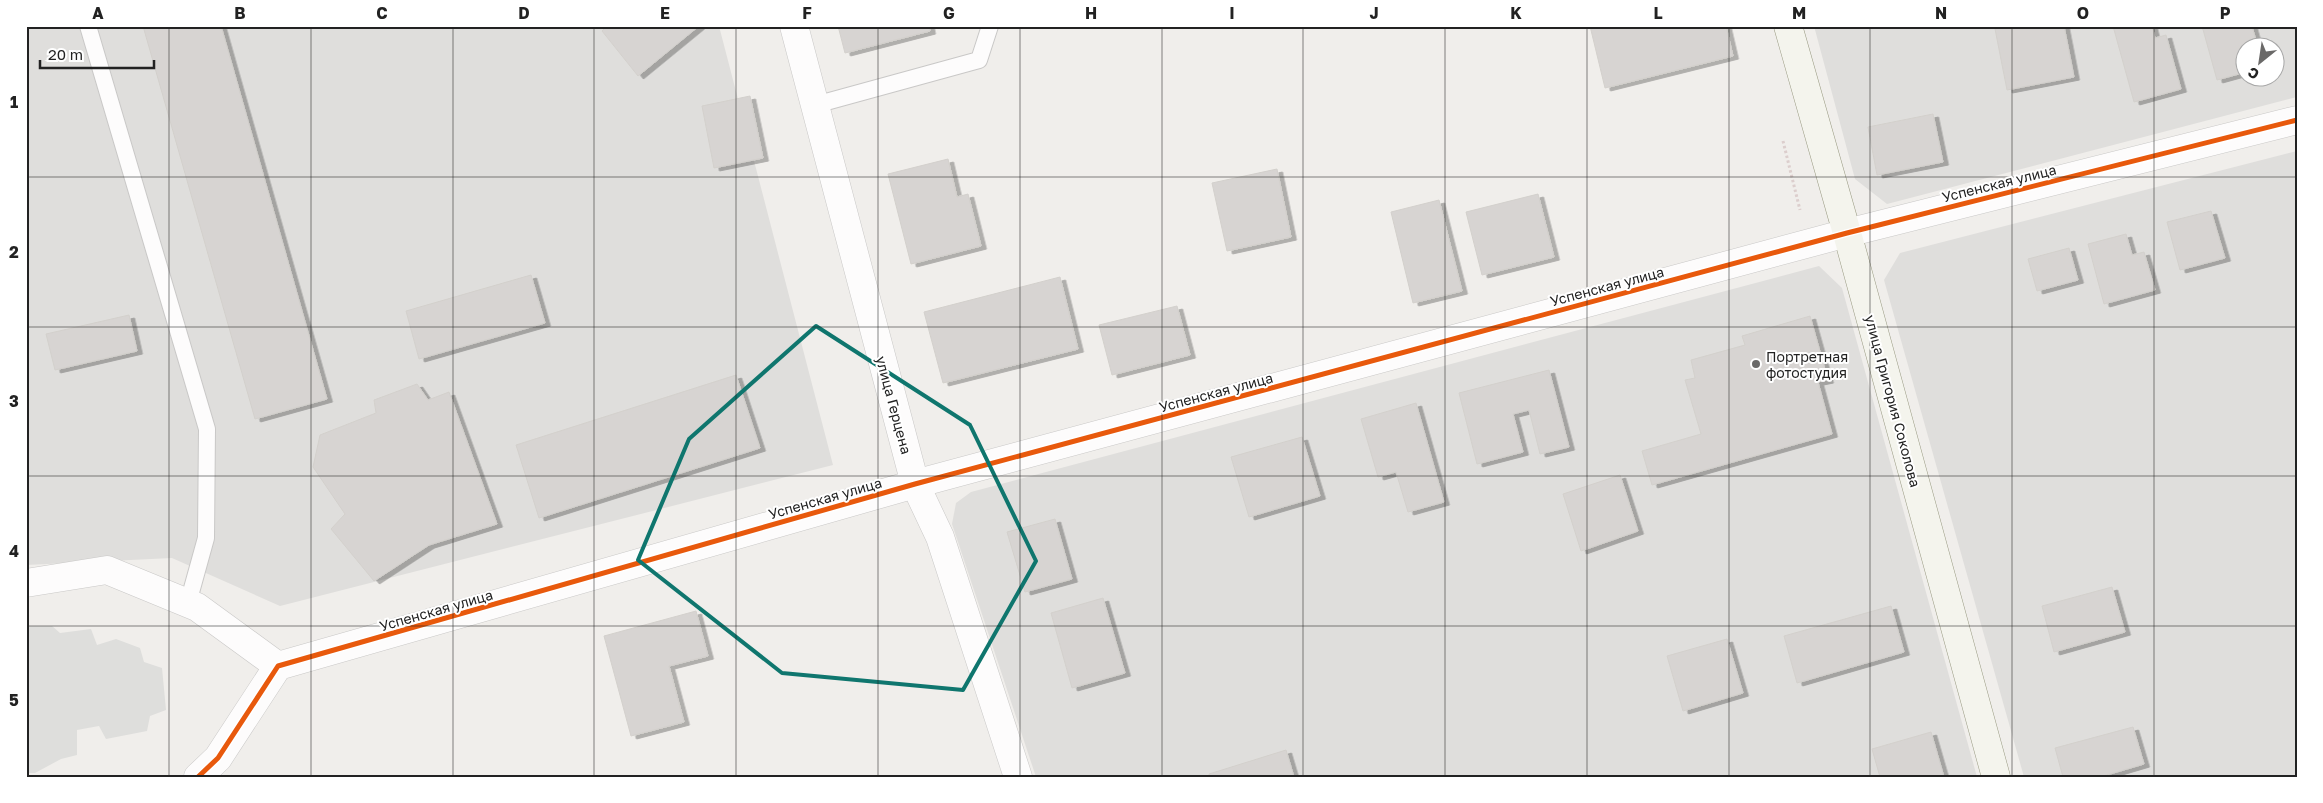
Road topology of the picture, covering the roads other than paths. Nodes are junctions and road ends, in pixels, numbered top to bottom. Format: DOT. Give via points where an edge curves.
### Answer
graph roads {
  1 [pos="88,26"];
  2 [pos="794,26"];
  3 [pos="990,26"];
  4 [pos="1788,26"];
  5 [pos="815,105"];
  6 [pos="2297,120"];
  7 [pos="1847,233"];
  8 [pos="915,484"];
  9 [pos="26,583"];
  10 [pos="188,603"];
  11 [pos="278,666"];
  12 [pos="198,777"];
  13 [pos="1018,777"];
  14 [pos="1996,777"];
  1 -- 10 [label="lane" via="207,429 206,538"];
  2 -- 5 [label="street, улица Герцена"];
  3 -- 5 [label="lane" via="979,60"];
  4 -- 7 [label="street, улица Григория Соколова"];
  5 -- 8 [label="street, улица Герцена"];
  6 -- 7 [label="street, Успенская улица"];
  7 -- 8 [label="street, Успенская улица"];
  7 -- 14 [label="street, улица Григория Соколова"];
  8 -- 11 [label="street, Успенская улица"];
  8 -- 13 [label="street, улица Герцена" via="940,537"];
  9 -- 10 [label="street" via="108,570"];
  10 -- 11 [label="street" via="198,606"];
  11 -- 12 [label="street" via="218,758"];
}
